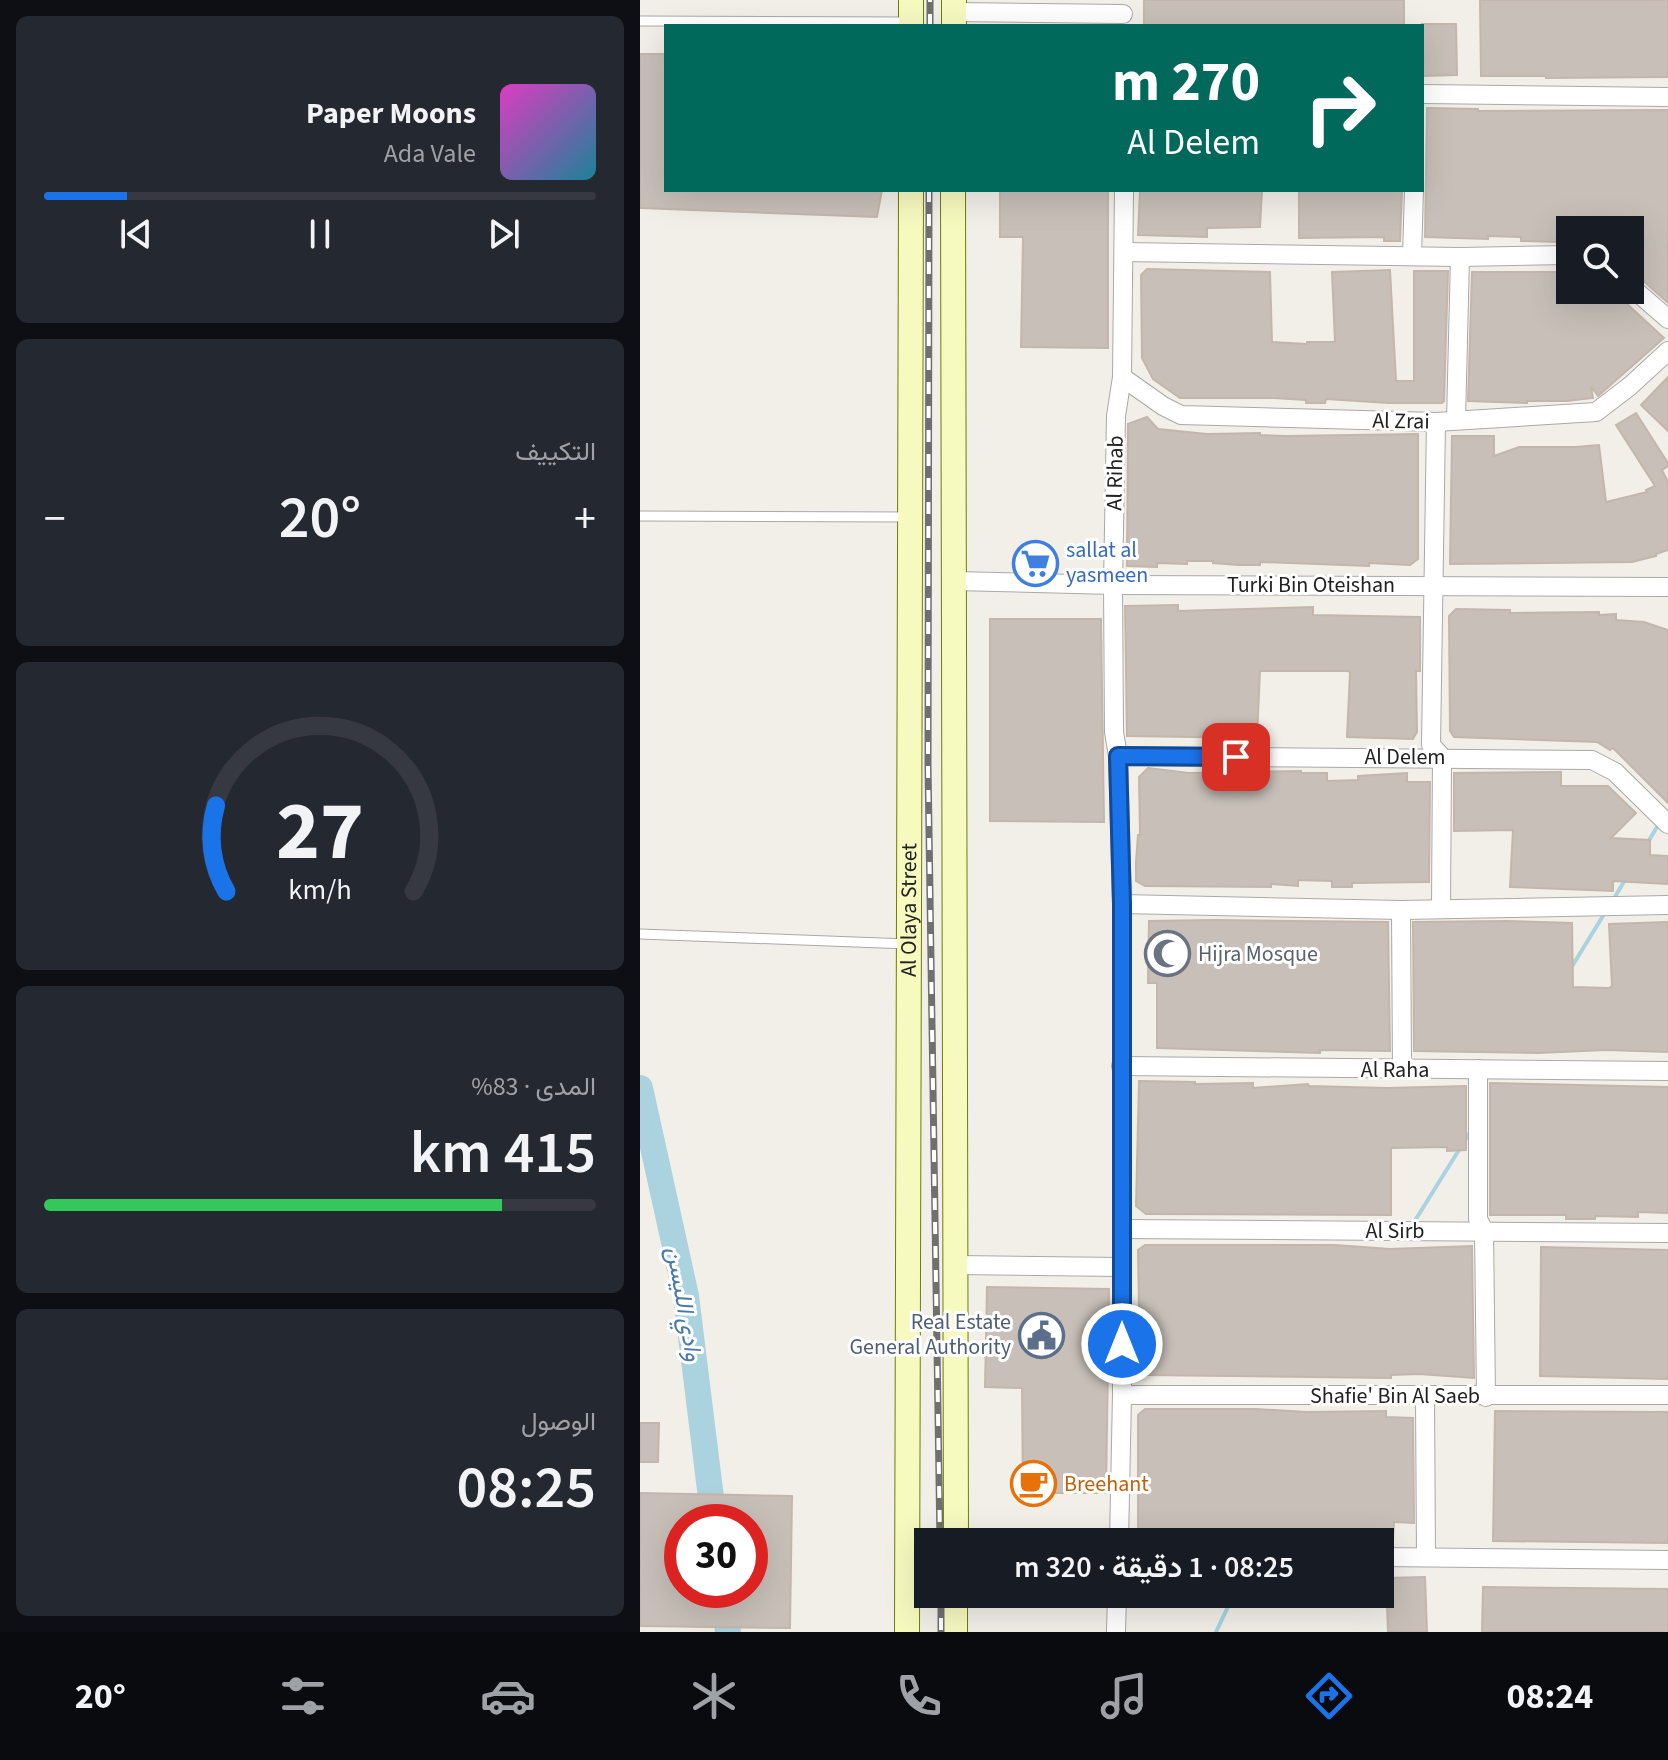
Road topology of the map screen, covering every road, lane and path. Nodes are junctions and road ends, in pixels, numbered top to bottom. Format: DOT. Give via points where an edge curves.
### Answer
graph roads {
  1 [pos="954,13"];
  2 [pos="1123,13"];
  3 [pos="911,16"];
  4 [pos="640,21"];
  5 [pos="1424,94"];
  6 [pos="1668,97"];
  7 [pos="911,192"];
  8 [pos="953,192"];
  9 [pos="1124,192"];
  10 [pos="1414,192"];
  11 [pos="1124,252"];
  12 [pos="1556,255"];
  13 [pos="1412,256"];
  14 [pos="1460,257"];
  15 [pos="1644,298"];
  16 [pos="1668,319"];
  17 [pos="1668,351"];
  18 [pos="1122,377"];
  19 [pos="1456,420"];
  20 [pos="1436,422"];
  21 [pos="640,516"];
  22 [pos="912,517"];
  23 [pos="954,581"];
  24 [pos="1113,585"];
  25 [pos="1433,585"];
  26 [pos="1668,587"];
  27 [pos="1118,756"];
  28 [pos="1442,757"];
  29 [pos="1668,824"];
  30 [pos="1122,904"];
  31 [pos="1668,905"];
  32 [pos="1441,909"];
  33 [pos="1401,910"];
  34 [pos="640,934"];
  35 [pos="909,944"];
  36 [pos="1121,1066"];
  37 [pos="1478,1069"];
  38 [pos="1402,1070"];
  39 [pos="1668,1071"];
  40 [pos="1122,1229"];
  41 [pos="1484,1231"];
  42 [pos="1668,1233"];
  43 [pos="956,1265"];
  44 [pos="1121,1267"];
  45 [pos="1122,1395"];
  46 [pos="1668,1395"];
  47 [pos="1425,1397"];
  48 [pos="1486,1397"];
  49 [pos="956,1528"];
  50 [pos="1119,1528"];
  51 [pos="1394,1557"];
  52 [pos="1426,1557"];
  53 [pos="1668,1560"];
  54 [pos="955,1608"];
  55 [pos="1117,1608"];
  56 [pos="907,1632"];
  57 [pos="955,1632"];
  58 [pos="1116,1632"];
  1 -- 2 [label="street"];
  3 -- 4 [label="lane"];
  5 -- 6 [label="street"];
  7 -- 22 [label="main road, Al Olaya Street"];
  8 -- 23 [label="main road, Al Olaya Street"];
  9 -- 11 [label="street, Al Rihab"];
  10 -- 13 [label="street"];
  11 -- 13 [label="street"];
  11 -- 18 [label="street, Al Rihab"];
  12 -- 14 [label="street"];
  13 -- 14 [label="street"];
  14 -- 19 [label="street"];
  15 -- 16 [label="street"];
  17 -- 19 [label="street, Al Zrai" via="1596,412"];
  18 -- 20 [label="street, Al Zrai" via="1181,415"];
  18 -- 24 [label="street, Al Rihab" via="1116,416"];
  19 -- 20 [label="street, Al Zrai"];
  20 -- 25 [label="street"];
  21 -- 22 [label="lane"];
  22 -- 35 [label="main road, Al Olaya Street"];
  23 -- 24 [label="street, Turki Bin Oteishan"];
  23 -- 43 [label="main road, Al Olaya Street"];
  24 -- 25 [label="street, Turki Bin Oteishan"];
  24 -- 27 [label="street, Al Rihab"];
  25 -- 26 [label="street, Turki Bin Oteishan"];
  25 -- 28 [label="street" via="1431,745"];
  27 -- 28 [label="street, Al Delem"];
  27 -- 30 [label="street, Al Rihab"];
  28 -- 29 [label="street, Al Delem" via="1592,760 1615,772"];
  28 -- 32 [label="street"];
  30 -- 33 [label="street"];
  30 -- 36 [label="street, Al Rihab"];
  31 -- 32 [label="street"];
  32 -- 33 [label="street"];
  33 -- 38 [label="street"];
  34 -- 35 [label="lane"];
  35 -- 56 [label="main road, Al Olaya Street"];
  36 -- 38 [label="street, Al Raha"];
  36 -- 40 [label="street, Al Rihab"];
  37 -- 38 [label="street, Al Raha"];
  37 -- 39 [label="street, Al Raha"];
  37 -- 41 [label="street" via="1478,1219"];
  40 -- 41 [label="street, Al Sirb"];
  40 -- 44 [label="street, Al Rihab"];
  41 -- 42 [label="street, Al Sirb"];
  41 -- 48 [label="street"];
  43 -- 44 [label="street"];
  43 -- 49 [label="main road, Al Olaya Street"];
  44 -- 45 [label="street, Al Rihab"];
  45 -- 47 [label="street, Shafie' Bin Al Saeb"];
  45 -- 50 [label="street"];
  46 -- 48 [label="street, Shafie' Bin Al Saeb"];
  47 -- 48 [label="street, Shafie' Bin Al Saeb"];
  47 -- 52 [label="street"];
  51 -- 52 [label="street"];
  52 -- 53 [label="street"];
  54 -- 57 [label="main road"];
  55 -- 58 [label="street"];
}
